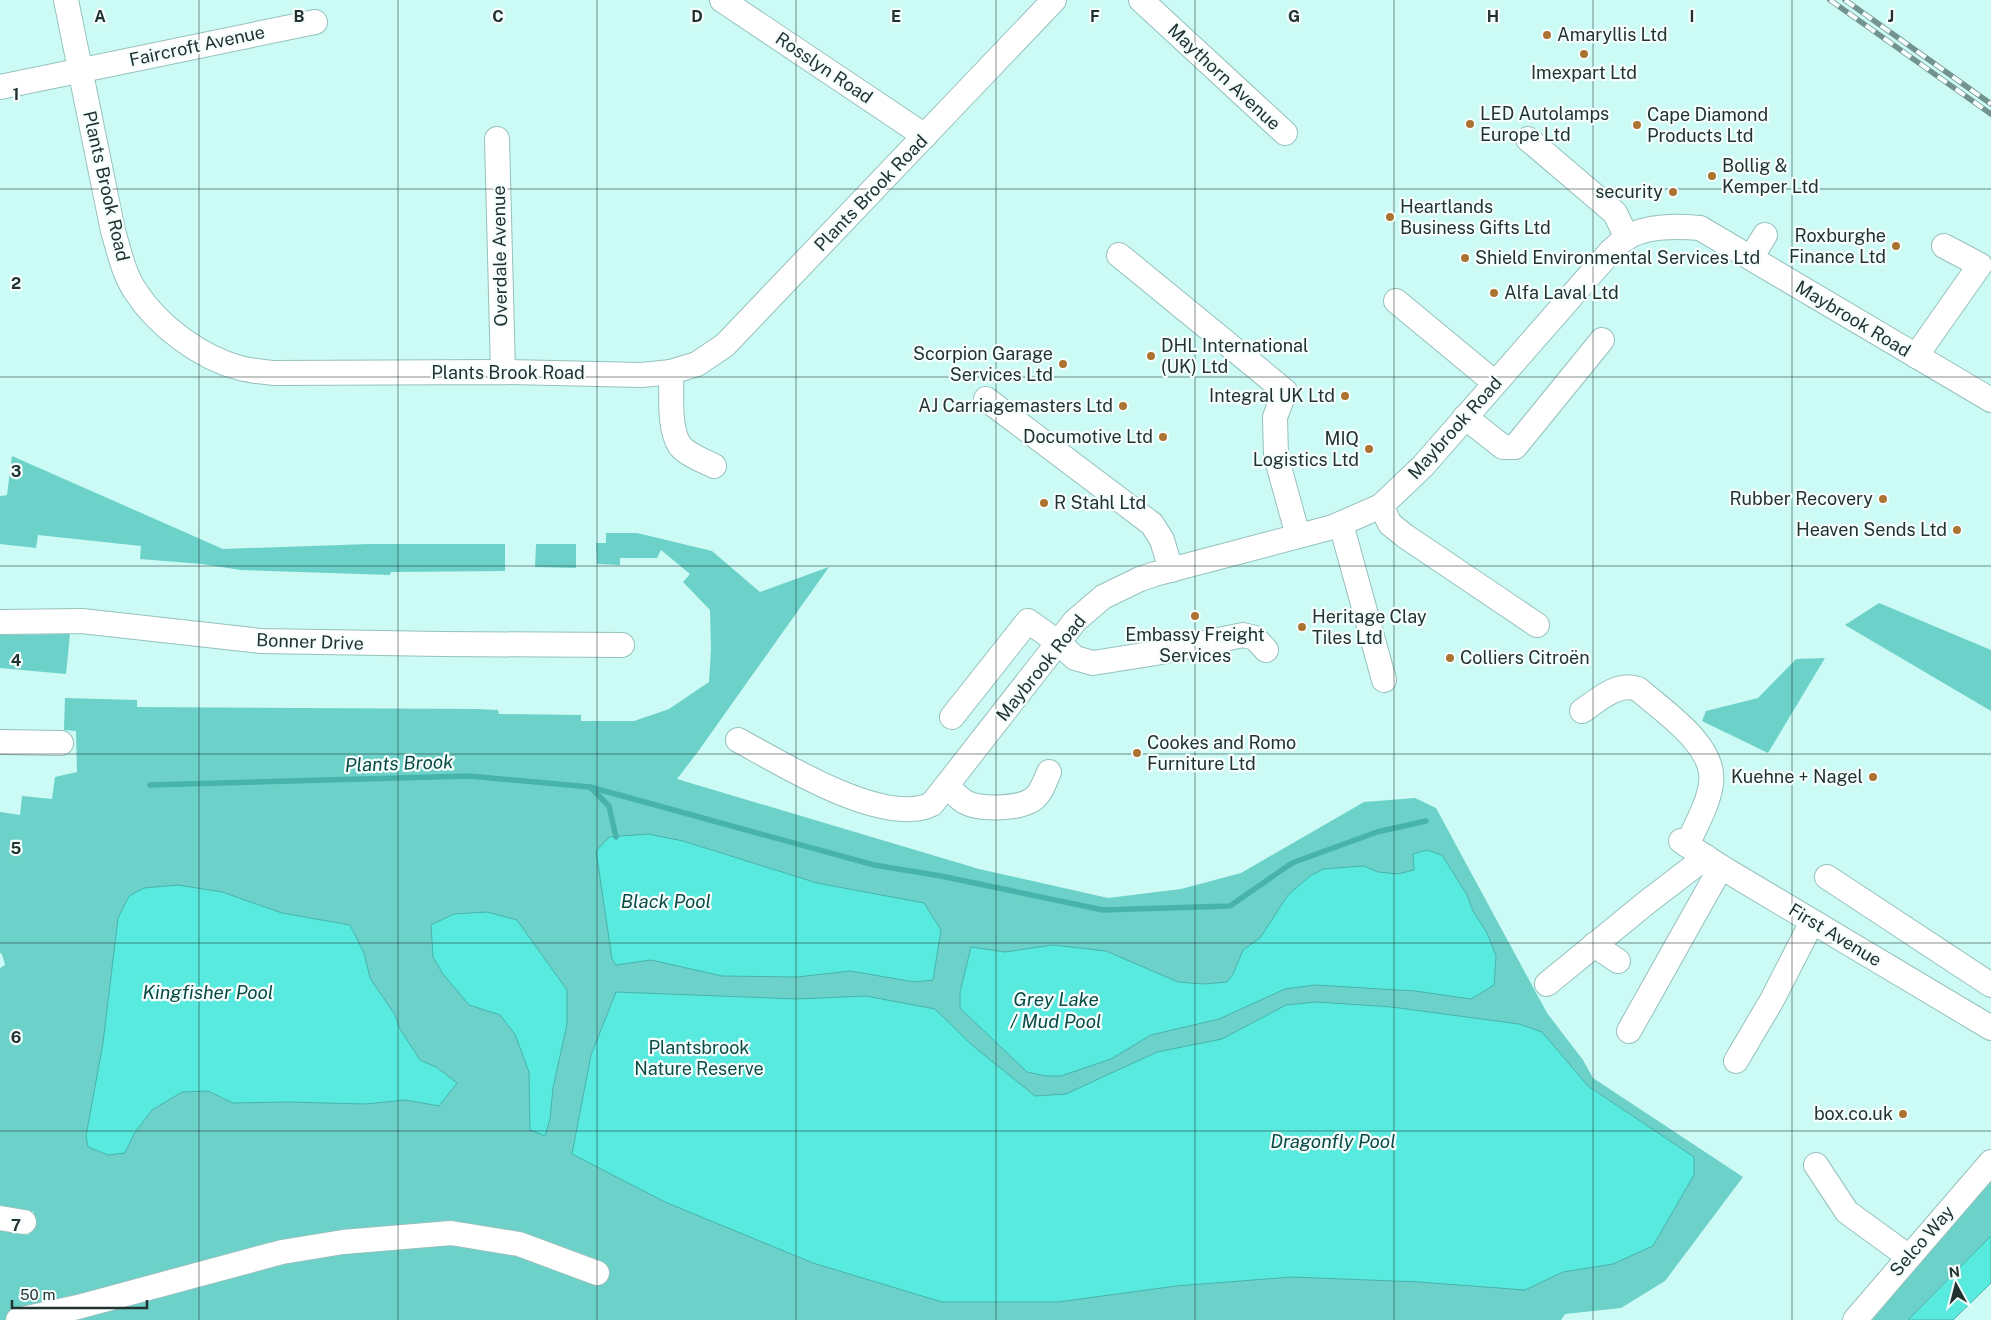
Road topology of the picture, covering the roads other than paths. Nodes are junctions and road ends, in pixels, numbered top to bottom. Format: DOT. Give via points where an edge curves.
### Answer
graph roads {
  1 [pos="66,0"];
  2 [pos="722,0"];
  3 [pos="1054,0"];
  4 [pos="1141,0"];
  5 [pos="314,22"];
  6 [pos="79,70"];
  7 [pos="0,87"];
  8 [pos="1285,133"];
  9 [pos="926,136"];
  10 [pos="497,139"];
  11 [pos="1528,139"];
  12 [pos="1765,235"];
  13 [pos="1627,238"];
  14 [pos="1944,246"];
  15 [pos="1119,256"];
  16 [pos="1751,258"];
  17 [pos="1396,301"];
  18 [pos="1602,340"];
  19 [pos="1916,356"];
  20 [pos="503,372"];
  21 [pos="671,372"];
  22 [pos="1495,383"];
  23 [pos="986,399"];
  24 [pos="1991,400"];
  25 [pos="1466,417"];
  26 [pos="714,466"];
  27 [pos="1381,506"];
  28 [pos="1341,524"];
  29 [pos="1298,536"];
  30 [pos="1171,570"];
  31 [pos="0,622"];
  32 [pos="1537,625"];
  33 [pos="1059,643"];
  34 [pos="622,645"];
  35 [pos="1266,650"];
  36 [pos="1384,680"];
  37 [pos="1582,711"];
  38 [pos="952,717"];
  39 [pos="738,740"];
  40 [pos="0,742"];
  41 [pos="61,743"];
  42 [pos="1049,772"];
  43 [pos="940,796"];
  44 [pos="1699,852"];
  45 [pos="1828,878"];
  46 [pos="1812,922"];
  47 [pos="1594,945"];
  48 [pos="1618,961"];
  49 [pos="1547,984"];
  50 [pos="1991,985"];
  51 [pos="1991,1028"];
  52 [pos="1629,1031"];
  53 [pos="1736,1061"];
  54 [pos="1991,1162"];
  55 [pos="1816,1165"];
  56 [pos="0,1218"];
  57 [pos="24,1222"];
  58 [pos="1909,1257"];
  59 [pos="597,1273"];
  60 [pos="18,1320"];
  61 [pos="1855,1320"];
  1 -- 6 [label="street, Plants Brook Road"];
  2 -- 9 [label="street, Rosslyn Road"];
  3 -- 9 [label="street, Plants Brook Road"];
  4 -- 8 [label="street, Maythorn Avenue"];
  5 -- 6 [label="street, Faircroft Avenue"];
  6 -- 7 [label="street, Faircroft Avenue"];
  6 -- 20 [label="street, Plants Brook Road" via="112,231 124,268 135,291 172,332 206,354 239,368 274,374"];
  9 -- 21 [label="street, Plants Brook Road" via="725,345 697,364"];
  10 -- 20 [label="street, Overdale Avenue"];
  11 -- 13 [label="street" via="1615,213"];
  12 -- 16 [label="street"];
  13 -- 16 [label="street, Maybrook Road" via="1656,228 1700,228"];
  13 -- 22 [label="street, Maybrook Road" via="1611,251"];
  14 -- 19 [label="street" via="1980,265"];
  15 -- 29 [label="street" via="1285,391 1274,417 1276,456"];
  16 -- 19 [label="street, Maybrook Road"];
  17 -- 22 [label="street"];
  18 -- 25 [label="street" via="1515,447 1503,447"];
  19 -- 24 [label="street, Maybrook Road"];
  20 -- 21 [label="street, Plants Brook Road" via="642,375"];
  21 -- 26 [label="street" via="673,430 681,447"];
  22 -- 25 [label="street, Maybrook Road"];
  23 -- 30 [label="street" via="1152,524 1162,540"];
  25 -- 27 [label="street, Maybrook Road" via="1423,466"];
  27 -- 28 [label="street, Maybrook Road"];
  27 -- 32 [label="street" via="1390,524 1405,536"];
  28 -- 29 [label="street, Maybrook Road"];
  28 -- 36 [label="street"];
  29 -- 30 [label="street, Maybrook Road"];
  30 -- 33 [label="street, Maybrook Road" via="1140,579 1103,596 1075,621"];
  31 -- 34 [label="street, Bonner Drive" via="82,621 261,641"];
  33 -- 35 [label="street" via="1075,658 1094,662 1243,635 1255,638"];
  33 -- 38 [label="street" via="1028,621"];
  33 -- 43 [label="street, Maybrook Road"];
  37 -- 44 [label="street" via="1609,693 1632,687 1695,739 1706,755 1711,772"];
  39 -- 43 [label="street" via="830,790 857,800 914,809 925,808"];
  40 -- 41 [label="street"];
  42 -- 43 [label="street" via="1031,801 1006,807 986,808"];
  44 -- 46 [label="street, First Avenue"];
  44 -- 47 [label="street"];
  44 -- 52 [label="street" via="1694,915"];
  45 -- 50 [label="street"];
  46 -- 51 [label="street, First Avenue"];
  46 -- 53 [label="street"];
  47 -- 48 [label="street"];
  47 -- 49 [label="street"];
  54 -- 58 [label="street, Selco Way"];
  55 -- 58 [label="street" via="1847,1212"];
  56 -- 57 [label="street"];
  58 -- 61 [label="street, Selco Way"];
  59 -- 60 [label="street" via="518,1244 451,1233 343,1242 282,1252"];
}
